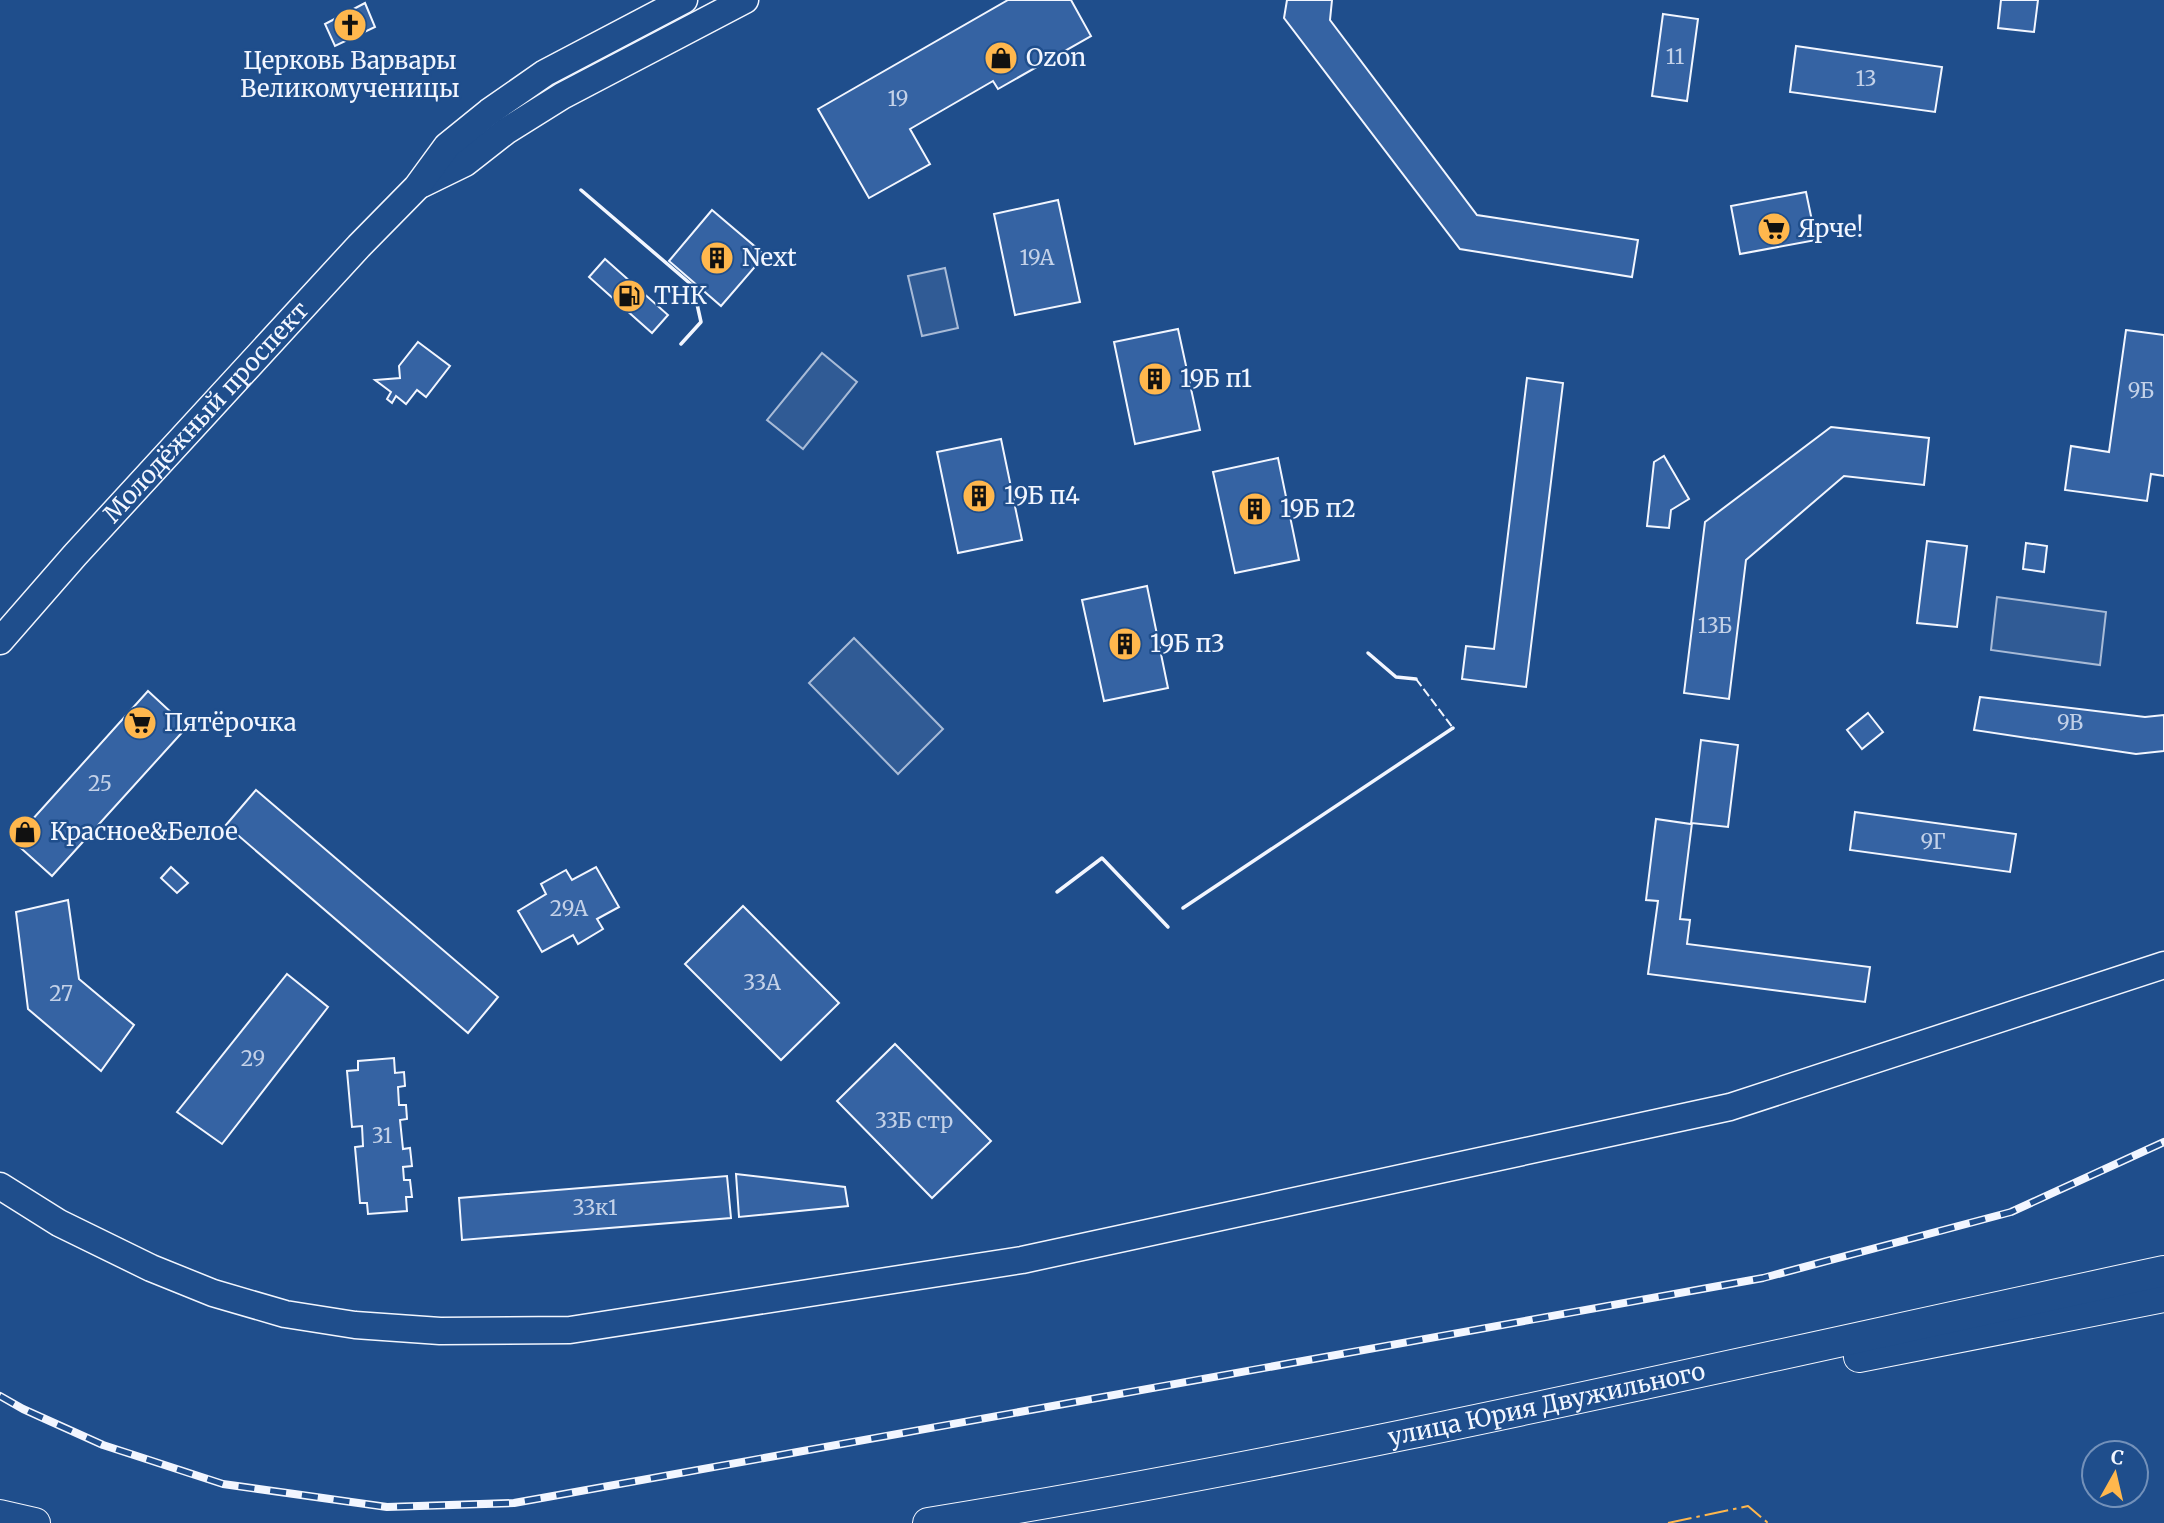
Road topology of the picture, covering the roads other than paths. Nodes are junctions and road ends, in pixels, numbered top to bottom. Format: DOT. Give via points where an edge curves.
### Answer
graph roads {
  1 [pos="684,0"];
  2 [pos="745,0"];
  3 [pos="417,187"];
  4 [pos="0,641"];
  5 [pos="2164,965"];
  6 [pos="0,1186"];
  7 [pos="2164,1271"];
  8 [pos="2164,1297"];
  9 [pos="0,1515"];
  10 [pos="35,1523"];
  11 [pos="928,1523"];
  12 [pos="1049,1523"];
  1 -- 3 [label="street, Молодёжный проспект" via="545,73 500,104 447,146"];
  2 -- 3 [label="street, Молодёжный проспект" via="562,96 465,163"];
  3 -- 4 [label="street, Молодёжный проспект"];
  5 -- 6 [label="street" via="1730,1107 1022,1260 570,1330 440,1331 285,1314 213,1293 151,1268 59,1223"];
  7 -- 11 [label="main road, улица Юрия Двужильного" via="1314,1453"];
  8 -- 12 [label="main road, улица Юрия Двужильного"];
  9 -- 10 [label="main road"];
}
